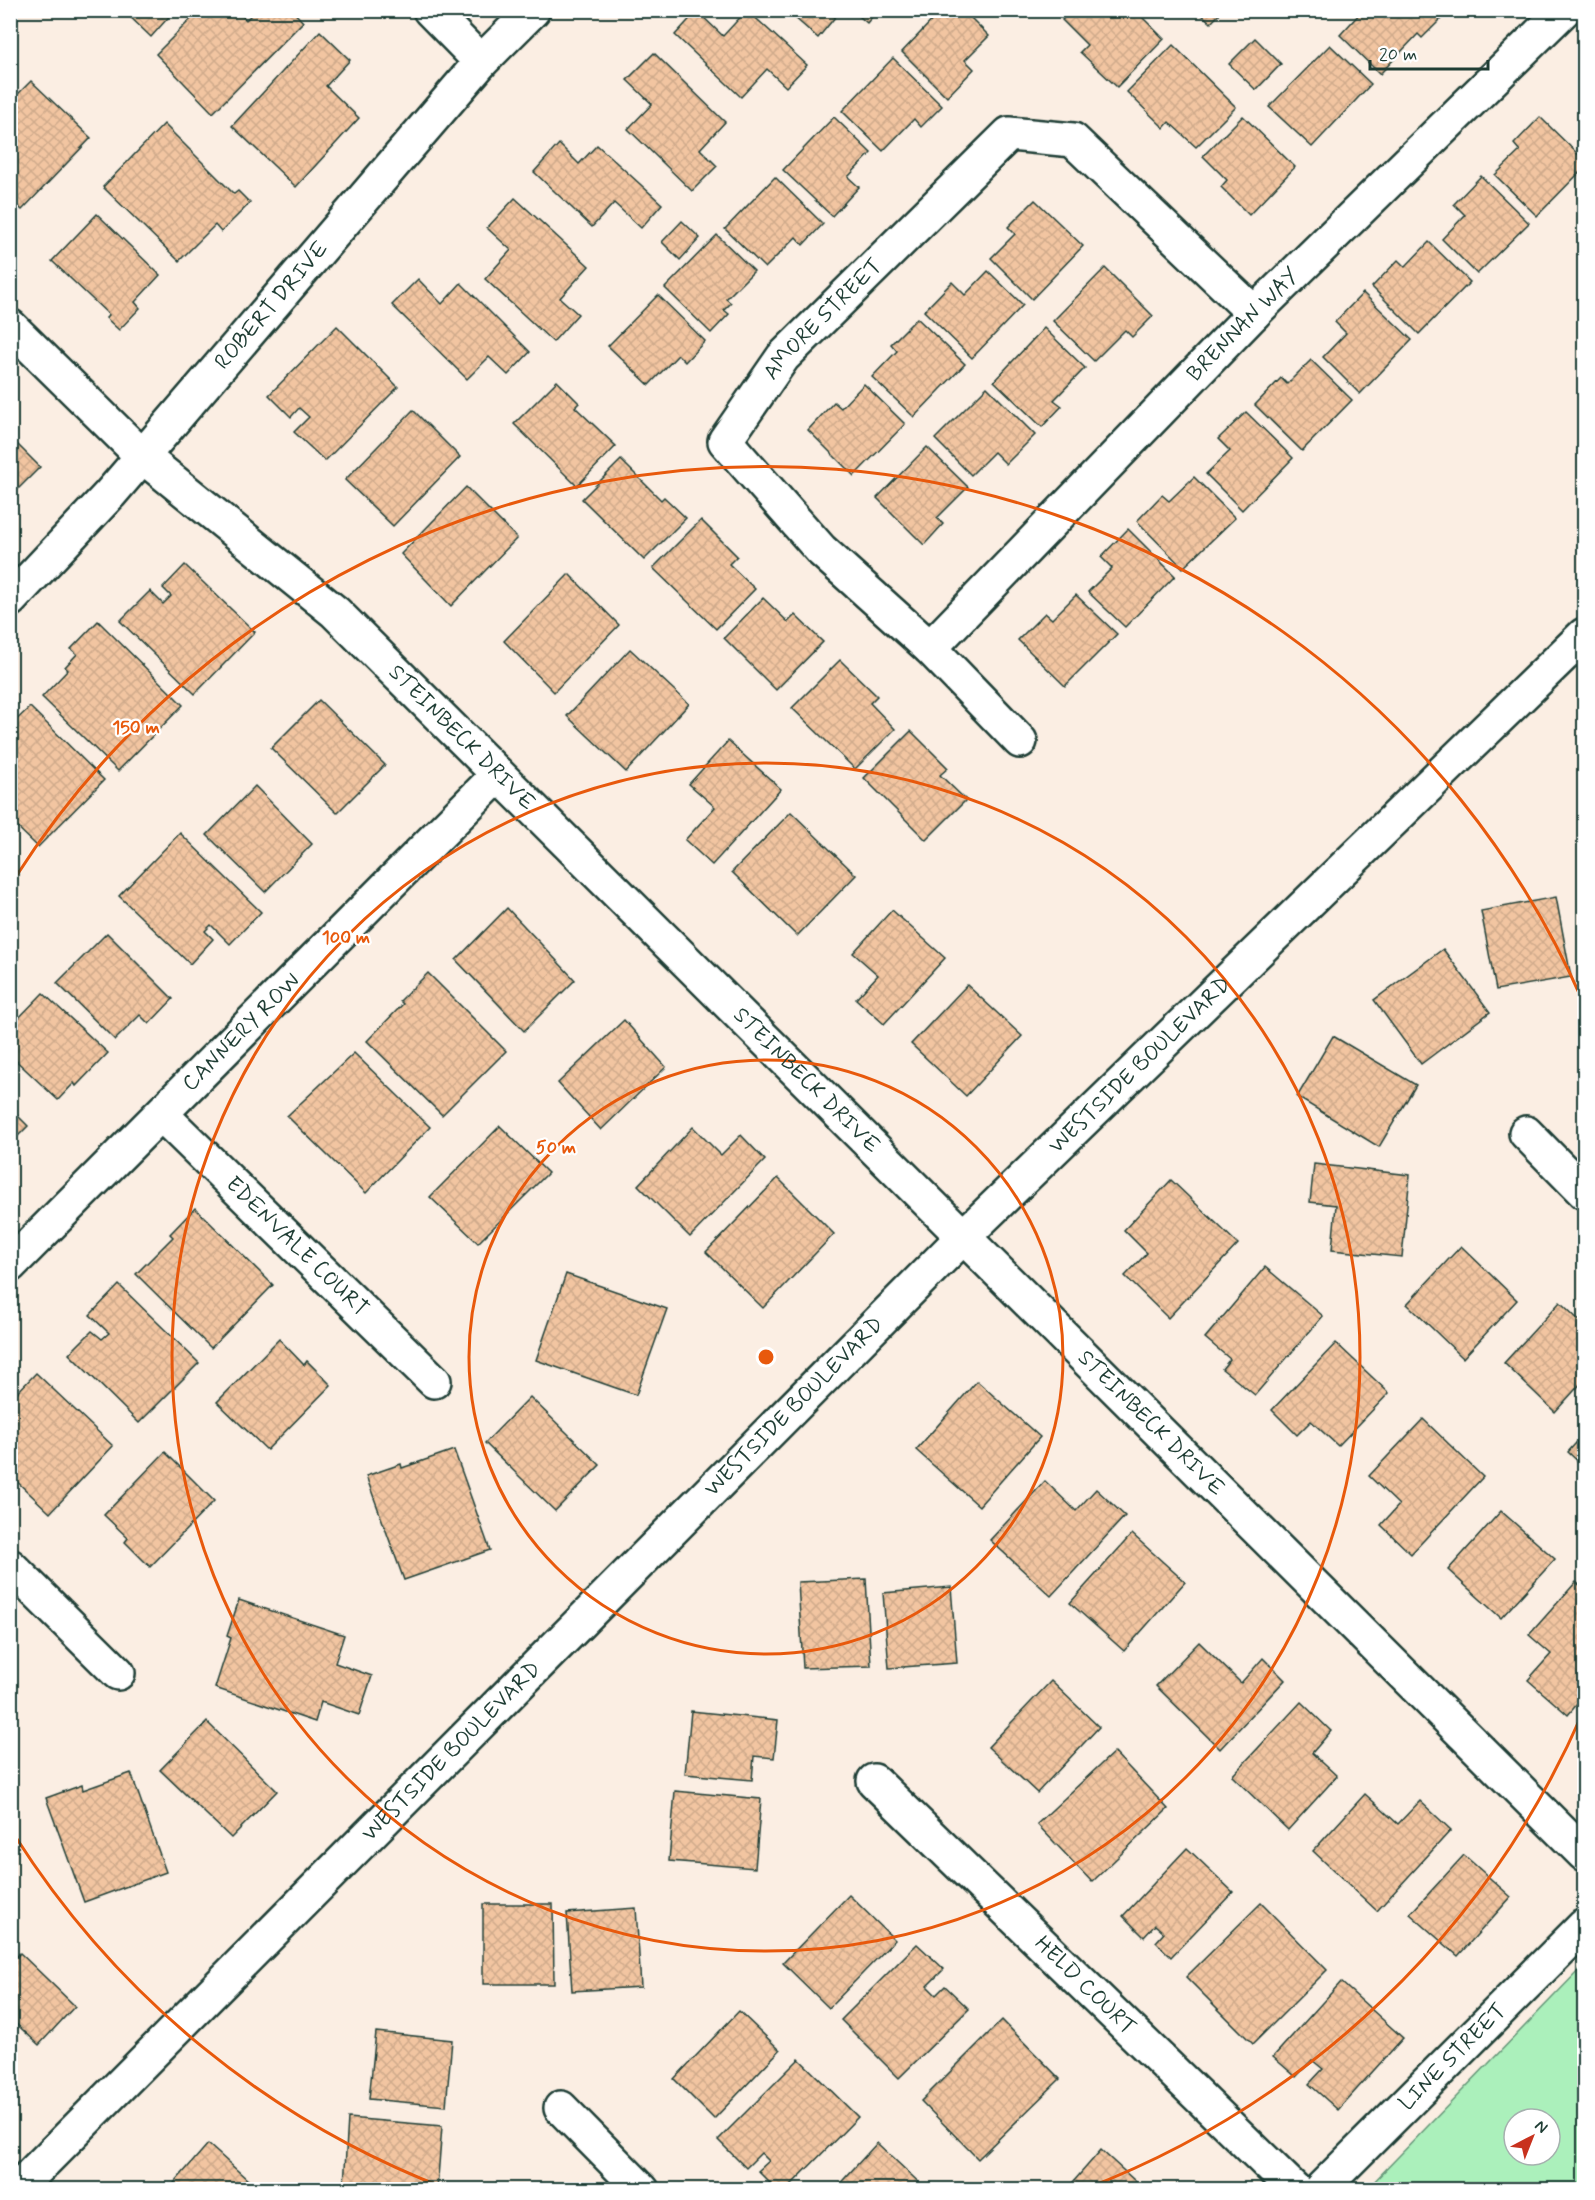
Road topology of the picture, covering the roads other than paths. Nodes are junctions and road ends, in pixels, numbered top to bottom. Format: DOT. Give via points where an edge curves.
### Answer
graph roads {
  1 [pos="430,10"];
  2 [pos="534,10"];
  3 [pos="1564,10"];
  4 [pos="481,62"];
  5 [pos="1254,313"];
  6 [pos="10,326"];
  7 [pos="142,456"];
  8 [pos="10,600"];
  9 [pos="1584,635"];
  10 [pos="930,648"];
  11 [pos="1020,741"];
  12 [pos="498,775"];
  13 [pos="161,1114"];
  14 [pos="1526,1133"];
  15 [pos="1584,1192"];
  16 [pos="962,1238"];
  17 [pos="10,1264"];
  18 [pos="434,1381"];
  19 [pos="10,1566"];
  20 [pos="118,1673"];
  21 [pos="874,1781"];
  22 [pos="1584,1854"];
  23 [pos="1584,1926"];
  24 [pos="561,2108"];
  25 [pos="16,2190"];
  26 [pos="642,2190"];
  27 [pos="1295,2190"];
  28 [pos="1320,2190"];
  1 -- 4 [label="street"];
  2 -- 4 [label="street, ROBERT DRIVE"];
  3 -- 5 [label="street, BRENNAN WAY"];
  4 -- 7 [label="street, ROBERT DRIVE"];
  5 -- 10 [label="street, BRENNAN WAY"];
  5 -- 10 [label="street, AMORE STREET" via="1073,140 1009,134 783,357 726,441 821,550"];
  6 -- 7 [label="street, STEINBECK DRIVE"];
  7 -- 8 [label="street, ROBERT DRIVE"];
  7 -- 12 [label="street, STEINBECK DRIVE" via="335,612"];
  9 -- 16 [label="street, WESTSIDE BOULEVARD"];
  10 -- 11 [label="street, AMORE STREET"];
  12 -- 13 [label="street, CANNERY ROW"];
  12 -- 16 [label="street, STEINBECK DRIVE"];
  13 -- 17 [label="street, CANNERY ROW"];
  13 -- 18 [label="street, EDENVALE COURT"];
  14 -- 15 [label="street"];
  16 -- 22 [label="street, STEINBECK DRIVE"];
  16 -- 25 [label="street, WESTSIDE BOULEVARD"];
  19 -- 20 [label="street"];
  21 -- 27 [label="street, HELD COURT"];
  23 -- 28 [label="street, LINE STREET"];
  24 -- 26 [label="street"];
}
